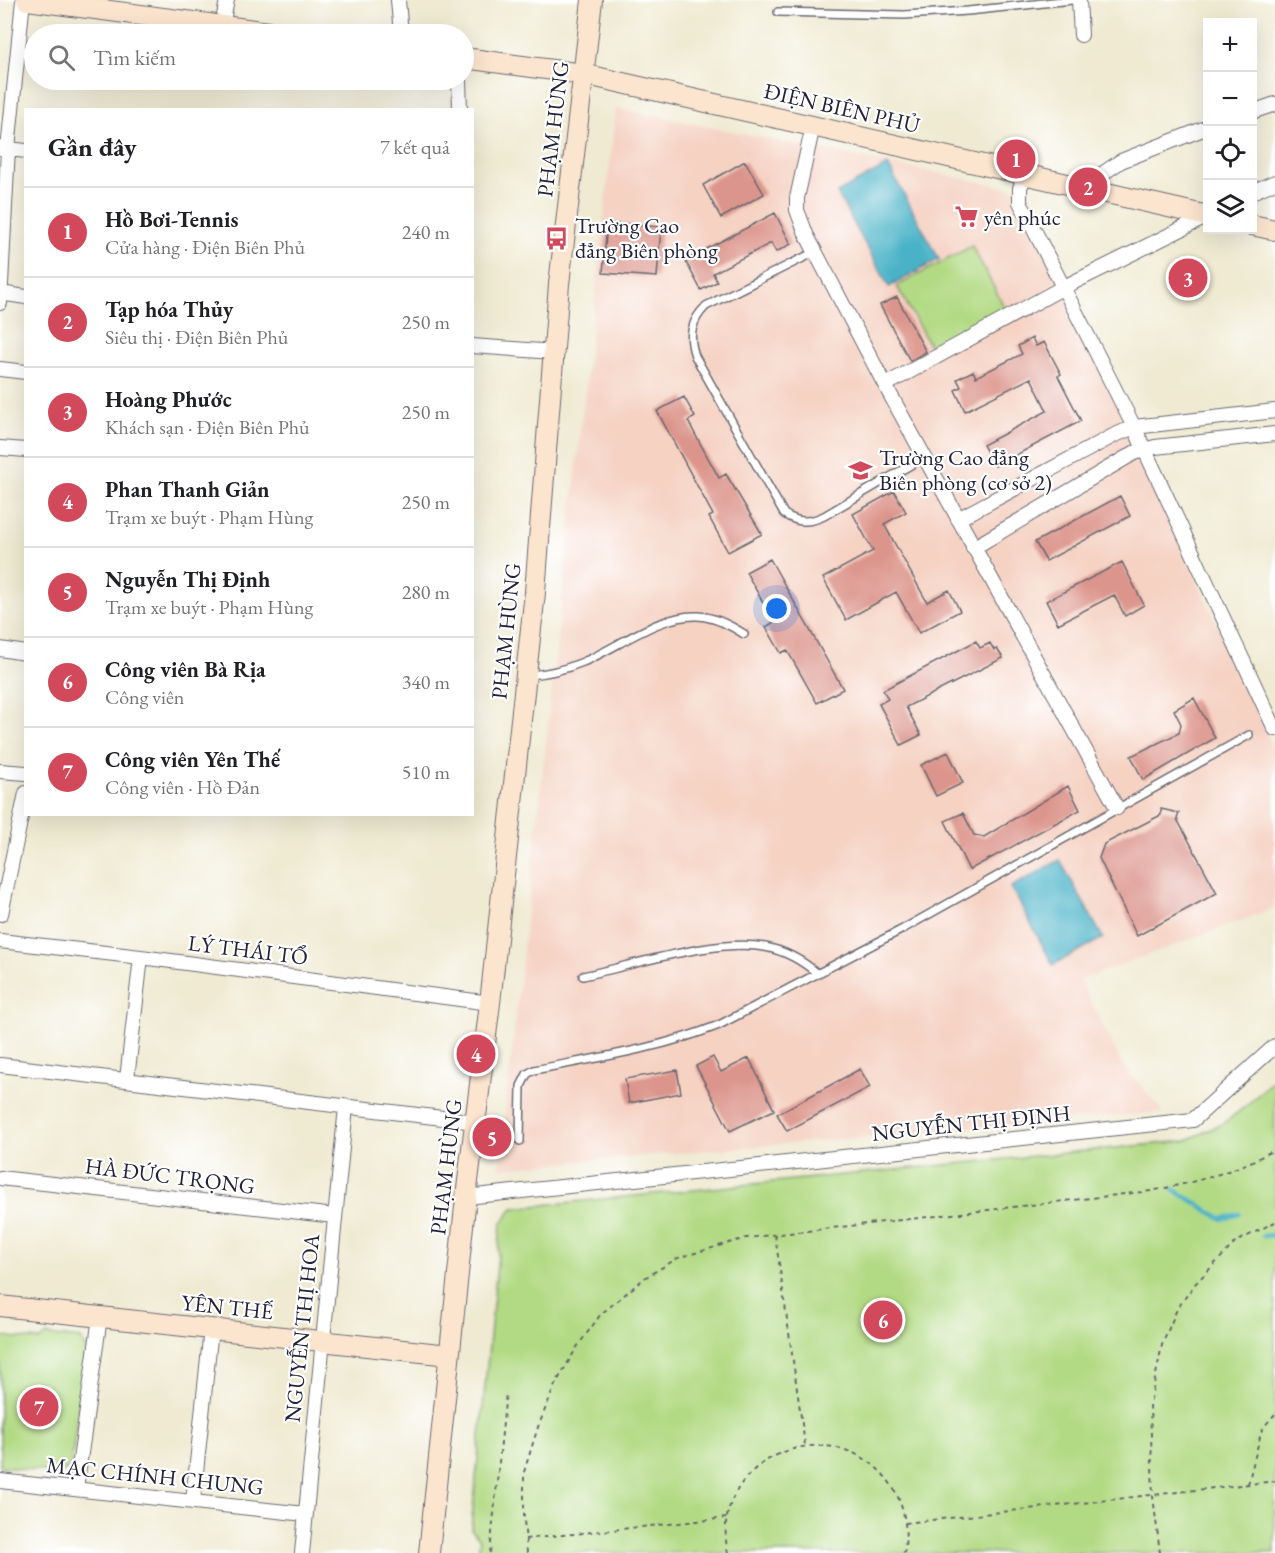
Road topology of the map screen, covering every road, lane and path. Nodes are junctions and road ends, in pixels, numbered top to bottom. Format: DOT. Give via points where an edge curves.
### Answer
graph roads {
  1 [pos="25,0"];
  2 [pos="227,0"];
  3 [pos="398,0"];
  4 [pos="592,0"];
  5 [pos="1072,0"];
  6 [pos="1079,0"];
  7 [pos="778,12"];
  8 [pos="207,24"];
  9 [pos="222,24"];
  10 [pos="400,24"];
  11 [pos="1082,35"];
  12 [pos="474,59"];
  13 [pos="584,74"];
  14 [pos="459,90"];
  15 [pos="1275,104"];
  16 [pos="460,108"];
  17 [pos="1257,110"];
  18 [pos="813,126"];
  19 [pos="1203,129"];
  20 [pos="4,148"];
  21 [pos="24,151"];
  22 [pos="1025,174"];
  23 [pos="1275,182"];
  24 [pos="1089,190"];
  25 [pos="1257,190"];
  26 [pos="1203,215"];
  27 [pos="1203,218"];
  28 [pos="1257,226"];
  29 [pos="1275,230"];
  30 [pos="815,252"];
  31 [pos="1062,288"];
  32 [pos="0,293"];
  33 [pos="24,297"];
  34 [pos="0,303"];
  35 [pos="474,346"];
  36 [pos="554,352"];
  37 [pos="0,369"];
  38 [pos="24,372"];
  39 [pos="885,386"];
  40 [pos="1275,411"];
  41 [pos="1134,427"];
  42 [pos="1275,434"];
  43 [pos="0,448"];
  44 [pos="1144,449"];
  45 [pos="24,450"];
  46 [pos="924,457"];
  47 [pos="958,519"];
  48 [pos="973,548"];
  49 [pos="744,634"];
  50 [pos="0,649"];
  51 [pos="24,653"];
  52 [pos="526,676"];
  53 [pos="1275,729"];
  54 [pos="1249,735"];
  55 [pos="0,771"];
  56 [pos="24,773"];
  57 [pos="24,803"];
  58 [pos="1117,808"];
  59 [pos="1,914"];
  60 [pos="0,941"];
  61 [pos="141,957"];
  62 [pos="818,974"];
  63 [pos="583,976"];
  64 [pos="490,1003"];
  65 [pos="1275,1046"];
  66 [pos="0,1065"];
  67 [pos="127,1079"];
  68 [pos="346,1107"];
  69 [pos="476,1122"];
  70 [pos="520,1141"];
  71 [pos="1275,1149"];
  72 [pos="0,1178"];
  73 [pos="466,1197"];
  74 [pos="334,1216"];
  75 [pos="1275,1222"];
  76 [pos="775,1235"];
  77 [pos="0,1306"];
  78 [pos="100,1317"];
  79 [pos="211,1329"];
  80 [pos="321,1341"];
  81 [pos="448,1355"];
  82 [pos="506,1392"];
  83 [pos="1275,1414"];
  84 [pos="805,1445"];
  85 [pos="0,1481"];
  86 [pos="1275,1481"];
  87 [pos="1248,1484"];
  88 [pos="76,1489"];
  89 [pos="1153,1496"];
  90 [pos="193,1502"];
  91 [pos="305,1514"];
  92 [pos="727,1518"];
  93 [pos="905,1523"];
  94 [pos="525,1539"];
  95 [pos="302,1553"];
  96 [pos="429,1553"];
  97 [pos="490,1553"];
  98 [pos="527,1553"];
  99 [pos="728,1553"];
  100 [pos="904,1553"];
  101 [pos="1160,1553"];
  1 -- 8 [label="street"];
  1 -- 20 [label="street"];
  2 -- 9 [label="street"];
  3 -- 10 [label="street"];
  4 -- 13 [label="street, PHẠM HÙNG"];
  5 -- 7 [label="lane" via="904,15"];
  6 -- 11 [label="street"];
  12 -- 13 [label="street, ĐIỆN BIÊN PHỦ"];
  13 -- 18 [label="street, ĐIỆN BIÊN PHỦ"];
  13 -- 36 [label="street, PHẠM HÙNG"];
  14 -- 16 [label="street"];
  15 -- 17 [label="street"];
  18 -- 22 [label="street, ĐIỆN BIÊN PHỦ"];
  18 -- 30 [label="street" via="797,210"];
  19 -- 24 [label="street" via="1121,161 1102,174"];
  20 -- 21 [label="street"];
  20 -- 32 [label="street"];
  22 -- 24 [label="street, ĐIỆN BIÊN PHỦ"];
  22 -- 31 [label="street" via="1020,202"];
  23 -- 25 [label="street"];
  24 -- 26 [label="street, ĐIỆN BIÊN PHỦ"];
  27 -- 31 [label="street"];
  28 -- 29 [label="street"];
  30 -- 39 [label="street"];
  30 -- 46 [label="lane" via="706,306 693,325 691,344 695,356 784,514 793,520 814,521"];
  31 -- 39 [label="street"];
  31 -- 41 [label="street"];
  32 -- 33 [label="street"];
  32 -- 34 [label="street"];
  35 -- 36 [label="street"];
  36 -- 52 [label="street, PHẠM HÙNG"];
  37 -- 38 [label="street"];
  39 -- 46 [label="street"];
  40 -- 41 [label="street"];
  41 -- 44 [label="street"];
  41 -- 47 [label="street"];
  42 -- 44 [label="street"];
  43 -- 45 [label="street"];
  44 -- 48 [label="street"];
  44 -- 53 [label="street"];
  46 -- 47 [label="street"];
  47 -- 48 [label="street"];
  48 -- 58 [label="street"];
  49 -- 52 [label="lane" via="712,619 681,617 583,662"];
  50 -- 51 [label="street"];
  52 -- 64 [label="street, PHẠM HÙNG"];
  54 -- 58 [label="lane"];
  55 -- 56 [label="street"];
  57 -- 59 [label="street"];
  58 -- 62 [label="lane"];
  60 -- 61 [label="street, LÝ THÁI TỔ"];
  61 -- 64 [label="street, LÝ THÁI TỔ"];
  61 -- 67 [label="street"];
  62 -- 63 [label="lane" via="799,959 779,951 737,946 678,954"];
  62 -- 70 [label="lane" via="691,1036 534,1070 521,1086"];
  64 -- 69 [label="street, PHẠM HÙNG"];
  65 -- 73 [label="street, NGUYỄN THỊ ĐỊNH" via="1193,1120"];
  66 -- 67 [label="street"];
  67 -- 68 [label="street"];
  68 -- 69 [label="street"];
  68 -- 74 [label="street, NGUYỄN THỊ HOA"];
  69 -- 73 [label="street, PHẠM HÙNG"];
  71 -- 76 [label="path" via="1198,1182 1151,1191"];
  72 -- 74 [label="street, HÀ ĐỨC TRỌNG"];
  73 -- 81 [label="street, PHẠM HÙNG"];
  74 -- 80 [label="street, NGUYỄN THỊ HOA"];
  75 -- 89 [label="path" via="1236,1242 1195,1284 1177,1309 1161,1345 1150,1404"];
  76 -- 84 [label="path"];
  76 -- 94 [label="path" via="746,1238 678,1258 646,1277 601,1314 555,1384 538,1426 524,1472"];
  77 -- 78 [label="street, YÊN THẾ"];
  78 -- 79 [label="street, YÊN THẾ"];
  78 -- 88 [label="street"];
  79 -- 80 [label="street, YÊN THẾ"];
  79 -- 90 [label="street"];
  80 -- 81 [label="street, YÊN THẾ"];
  80 -- 91 [label="street, NGUYỄN THỊ HOA"];
  81 -- 96 [label="street, PHẠM HÙNG"];
  82 -- 97 [label="path"];
  83 -- 87 [label="path" via="1262,1429"];
  84 -- 92 [label="path" via="778,1453 754,1469 737,1491"];
  84 -- 93 [label="path" via="840,1448 871,1463 897,1496"];
  85 -- 88 [label="street, MẠC CHÍNH CHUNG"];
  86 -- 87 [label="path"];
  87 -- 89 [label="path"];
  88 -- 90 [label="street, MẠC CHÍNH CHUNG"];
  89 -- 93 [label="path"];
  89 -- 101 [label="path"];
  90 -- 91 [label="street, MẠC CHÍNH CHUNG"];
  91 -- 95 [label="street, NGUYỄN THỊ HOA"];
  92 -- 94 [label="path"];
  92 -- 99 [label="path"];
  93 -- 100 [label="path"];
  94 -- 98 [label="path"];
}
